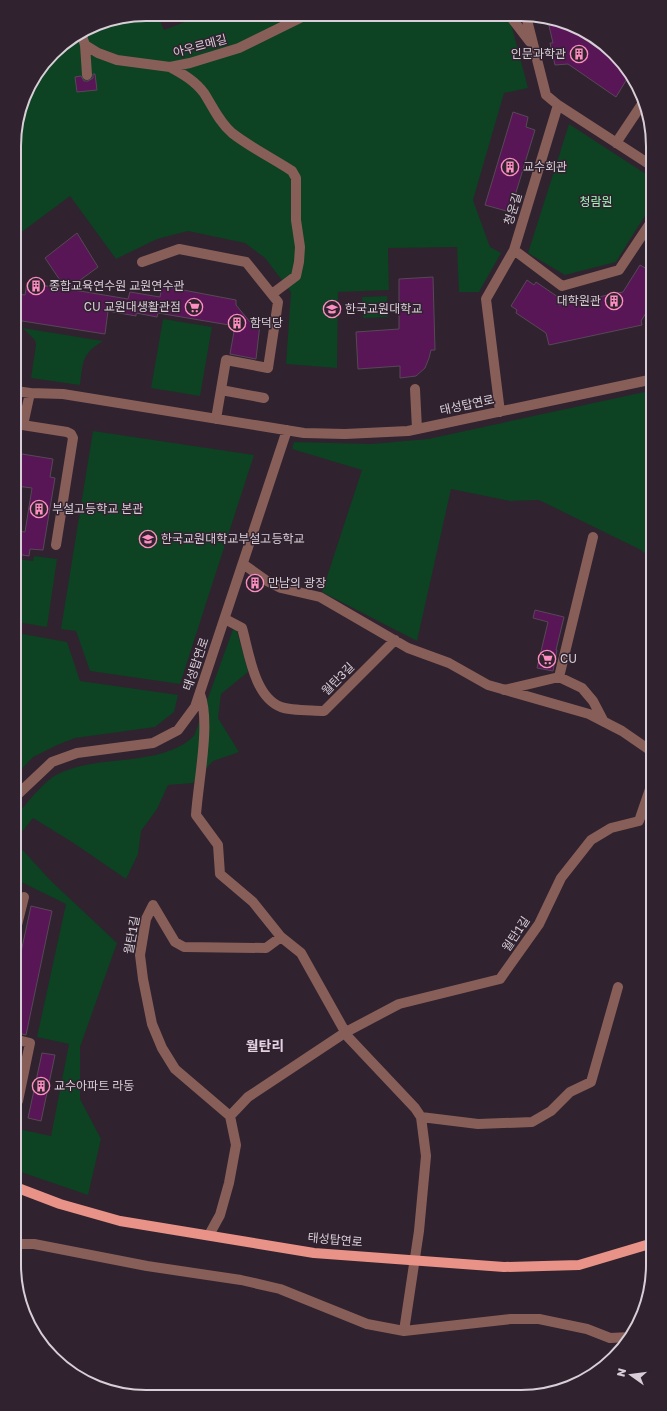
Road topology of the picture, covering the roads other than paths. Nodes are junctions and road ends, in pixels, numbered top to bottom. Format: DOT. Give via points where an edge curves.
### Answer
graph roads {
  1 [pos="294,21"];
  2 [pos="514,21"];
  3 [pos="527,21"];
  4 [pos="83,38"];
  5 [pos="85,45"];
  6 [pos="534,46"];
  7 [pos="170,67"];
  8 [pos="87,75"];
  9 [pos="558,105"];
  10 [pos="640,107"];
  11 [pos="616,142"];
  12 [pos="646,162"];
  13 [pos="646,230"];
  14 [pos="514,250"];
  15 [pos="142,262"];
  16 [pos="272,294"];
  17 [pos="646,381"];
  18 [pos="415,389"];
  19 [pos="221,390"];
  20 [pos="21,392"];
  21 [pos="30,393"];
  22 [pos="264,398"];
  23 [pos="500,412"];
  24 [pos="216,419"];
  25 [pos="21,421"];
  26 [pos="21,424"];
  27 [pos="417,429"];
  28 [pos="287,430"];
  29 [pos="594,537"];
  30 [pos="56,544"];
  31 [pos="243,564"];
  32 [pos="225,619"];
  33 [pos="395,640"];
  34 [pos="559,677"];
  35 [pos="504,690"];
  36 [pos="201,697"];
  37 [pos="604,722"];
  38 [pos="646,748"];
  39 [pos="21,791"];
  40 [pos="646,801"];
  41 [pos="24,897"];
  42 [pos="21,912"];
  43 [pos="281,937"];
  44 [pos="618,987"];
  45 [pos="346,1032"];
  46 [pos="21,1040"];
  47 [pos="21,1086"];
  48 [pos="230,1116"];
  49 [pos="421,1117"];
  50 [pos="21,1189"];
  51 [pos="209,1235"];
  52 [pos="21,1244"];
  53 [pos="646,1245"];
  54 [pos="414,1260"];
  55 [pos="404,1331"];
  56 [pos="623,1337"];
  1 -- 7 [label="street, 아우르메길" via="239,48"];
  2 -- 6 [label="street"];
  3 -- 6 [label="street"];
  4 -- 5 [label="street"];
  5 -- 7 [label="street, 아우르메길" via="116,60"];
  5 -- 8 [label="street"];
  6 -- 9 [label="street" via="546,95"];
  7 -- 16 [label="street" via="197,85 232,133 292,170 296,178 296,220 300,247 298,269 296,276"];
  9 -- 11 [label="street"];
  9 -- 14 [label="street, 청운길"];
  10 -- 11 [label="street"];
  11 -- 12 [label="street"];
  13 -- 14 [label="street" via="619,270 562,286"];
  14 -- 23 [label="street, 청운길" via="486,299"];
  15 -- 16 [label="street" via="179,249 246,262"];
  16 -- 19 [label="street" via="278,306 268,368 226,360"];
  17 -- 23 [label="street, 태성탑연로"];
  18 -- 27 [label="street"];
  19 -- 22 [label="street"];
  19 -- 24 [label="street"];
  20 -- 21 [label="street, 태성탑연로"];
  21 -- 24 [label="street, 태성탑연로" via="63,394"];
  21 -- 25 [label="street"];
  23 -- 27 [label="street, 태성탑연로"];
  24 -- 28 [label="street, 태성탑연로"];
  26 -- 30 [label="street" via="67,432 73,438"];
  27 -- 28 [label="street, 태성탑연로" via="345,434"];
  28 -- 31 [label="street, 태성탑연로"];
  29 -- 34 [label="street"];
  31 -- 32 [label="street, 태성탑연로"];
  31 -- 33 [label="street" via="281,588 320,597"];
  32 -- 33 [label="street, 월탄3길" via="242,628 256,679 271,702 282,708 324,711"];
  32 -- 36 [label="street, 태성탑연로"];
  33 -- 35 [label="street" via="408,648 449,663 488,686"];
  34 -- 35 [label="street"];
  34 -- 37 [label="street" via="582,688 593,701"];
  35 -- 37 [label="street" via="589,714"];
  36 -- 39 [label="street, 태성탑연로" via="178,730 153,743 77,753 52,762"];
  36 -- 43 [label="street" via="204,730 196,815 218,845 220,874 253,902"];
  37 -- 38 [label="street"];
  40 -- 45 [label="street, 월탄1길" via="639,822 611,828 591,840 561,878 539,924 500,979 399,1004"];
  41 -- 42 [label="street"];
  43 -- 45 [label="street" via="301,953"];
  43 -- 48 [label="street, 월탄1길" via="266,948 184,948 175,942 152,905 146,919 140,955 152,1024 162,1048 175,1069"];
  44 -- 49 [label="street" via="590,1082 570,1092 552,1111 532,1122 478,1124"];
  45 -- 48 [label="street, 월탄1길" via="248,1097"];
  45 -- 49 [label="street"];
  46 -- 47 [label="street" via="30,1042"];
  48 -- 51 [label="street" via="236,1145 220,1215"];
  49 -- 54 [label="street" via="426,1156"];
  50 -- 51 [label="main road, 태성탑연로" via="60,1204 120,1221"];
  51 -- 54 [label="main road, 태성탑연로" via="314,1253"];
  52 -- 55 [label="street" via="34,1244 280,1288 366,1324"];
  53 -- 54 [label="main road, 태성탑연로" via="579,1265 504,1267"];
  54 -- 55 [label="street"];
  55 -- 56 [label="street" via="511,1319 539,1319 610,1338"];
}
